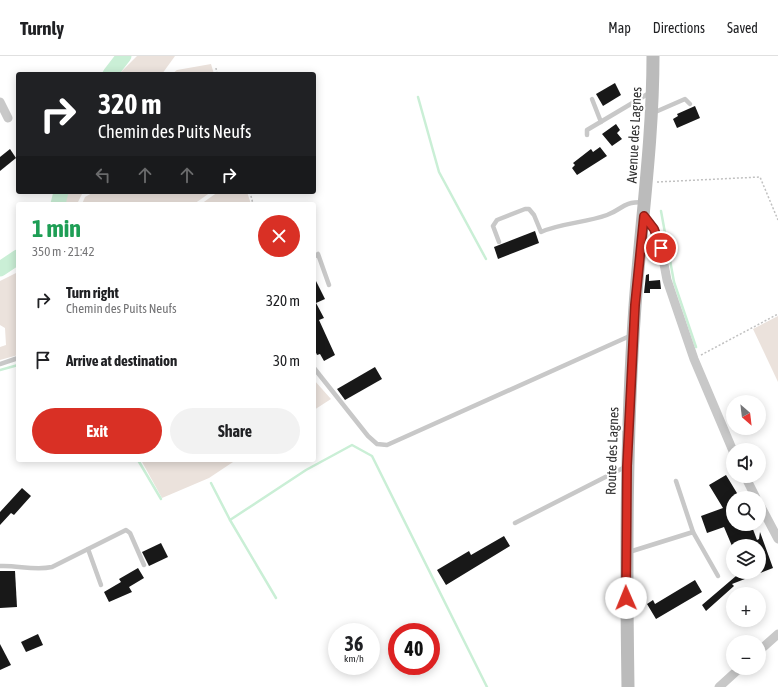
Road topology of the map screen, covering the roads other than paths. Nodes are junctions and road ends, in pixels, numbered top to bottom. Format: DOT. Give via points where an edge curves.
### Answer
graph roads {
  1 [pos="654,56"];
  2 [pos="652,92"];
  3 [pos="592,100"];
  4 [pos="0,102"];
  5 [pos="690,104"];
  6 [pos="651,114"];
  7 [pos="8,118"];
  8 [pos="600,122"];
  9 [pos="587,135"];
  10 [pos="645,202"];
  11 [pos="644,216"];
  12 [pos="499,242"];
  13 [pos="316,255"];
  14 [pos="329,285"];
  15 [pos="634,334"];
  16 [pos="16,359"];
  17 [pos="0,364"];
  18 [pos="316,371"];
  19 [pos="730,443"];
  20 [pos="627,466"];
  21 [pos="676,481"];
  22 [pos="766,516"];
  23 [pos="515,523"];
  24 [pos="693,532"];
  25 [pos="778,539"];
  26 [pos="88,549"];
  27 [pos="626,553"];
  28 [pos="144,565"];
  29 [pos="0,566"];
  30 [pos="718,576"];
  31 [pos="101,585"];
  32 [pos="778,634"];
  33 [pos="766,645"];
  34 [pos="732,675"];
  35 [pos="628,687"];
  36 [pos="719,687"];
  1 -- 2 [label="street, Avenue des Lagnes"];
  2 -- 6 [label="street, Avenue des Lagnes"];
  2 -- 8 [label="lane"];
  3 -- 8 [label="lane"];
  4 -- 7 [label="street"];
  5 -- 6 [label="lane" via="685,99"];
  6 -- 10 [label="street, Avenue des Lagnes"];
  8 -- 9 [label="lane" via="587,130"];
  10 -- 11 [label="street, Avenue des Lagnes"];
  10 -- 12 [label="lane" via="624,204 608,215 541,232 534,215 529,209 525,209 496,220 493,226"];
  11 -- 15 [label="street, Route des Lagnes"];
  11 -- 19 [label="street" via="654,229 661,248 667,280 694,359"];
  13 -- 14 [label="lane" via="318,254"];
  15 -- 18 [label="lane" via="387,445 377,444 368,436"];
  15 -- 20 [label="street, Route des Lagnes"];
  16 -- 17 [label="lane"];
  20 -- 23 [label="lane"];
  20 -- 27 [label="street, Route des Lagnes"];
  21 -- 24 [label="lane"];
  22 -- 25 [label="street"];
  24 -- 27 [label="lane"];
  24 -- 30 [label="lane"];
  26 -- 28 [label="lane" via="126,530 130,532"];
  26 -- 29 [label="lane" via="52,568 41,570 14,565"];
  26 -- 31 [label="lane"];
  27 -- 35 [label="street, Route des Lagnes"];
  32 -- 33 [label="street"];
  34 -- 36 [label="street"];
}
